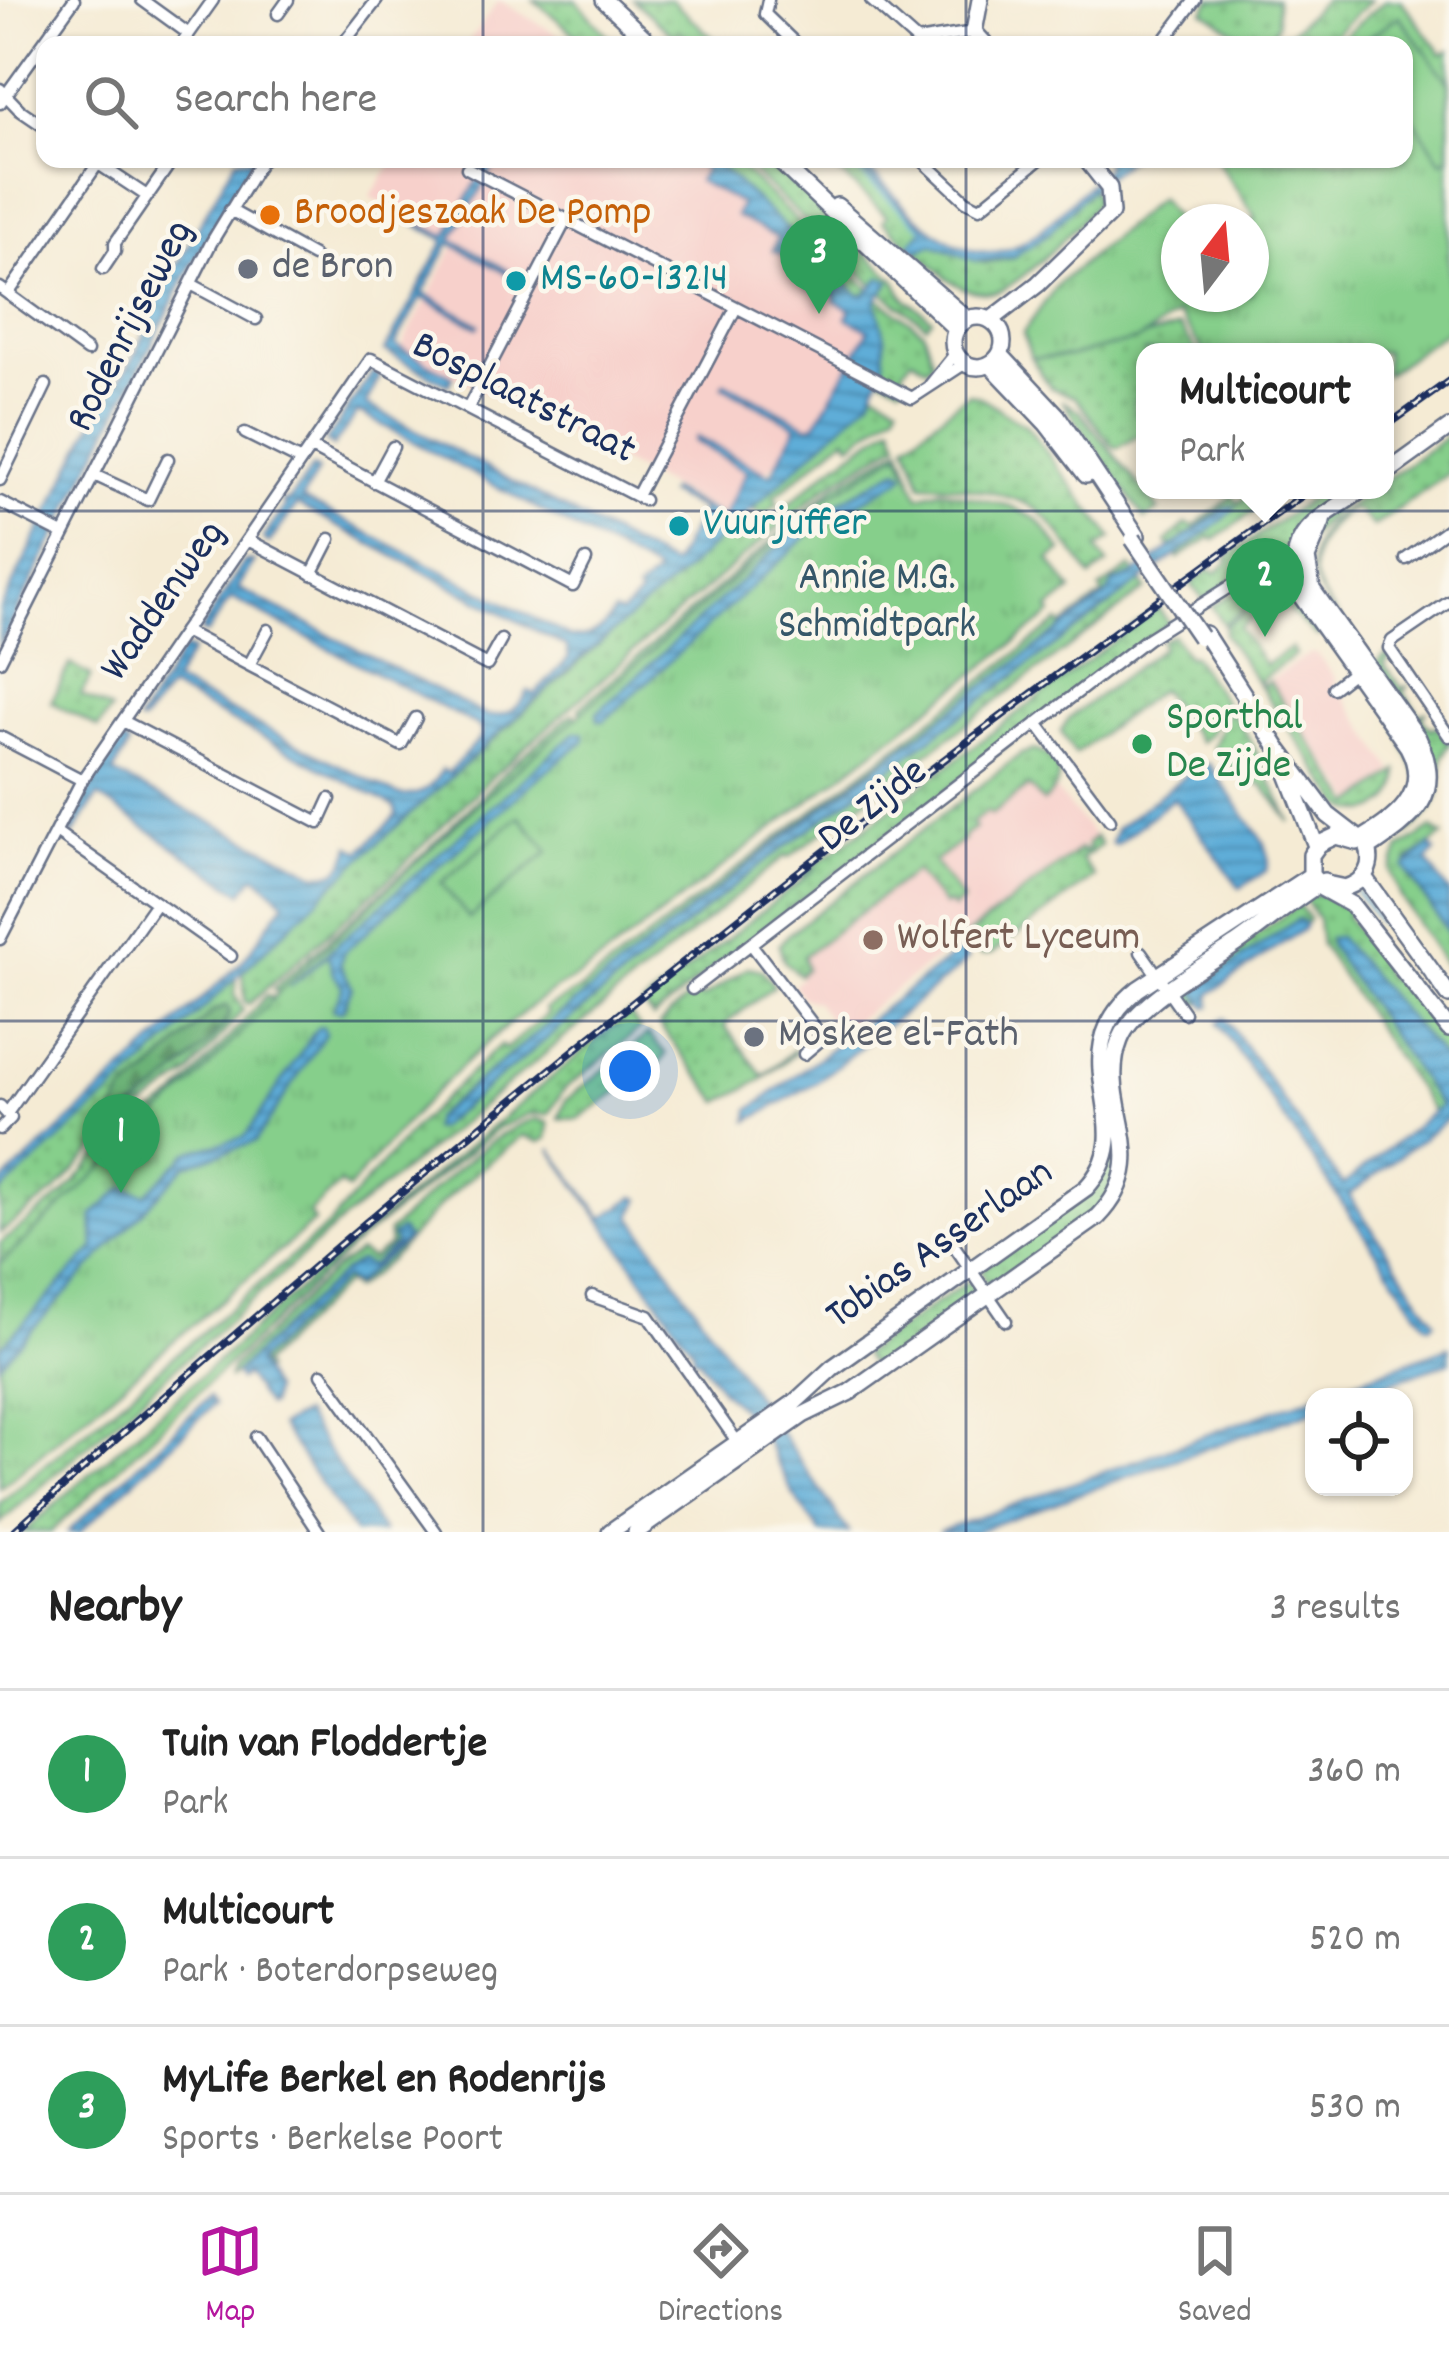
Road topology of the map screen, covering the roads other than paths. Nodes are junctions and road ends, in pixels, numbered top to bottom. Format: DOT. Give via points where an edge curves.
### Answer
graph roads {
  1 [pos="74,0"];
  2 [pos="142,0"];
  3 [pos="213,0"];
  4 [pos="287,0"];
  5 [pos="377,0"];
  6 [pos="604,0"];
  7 [pos="768,0"];
  8 [pos="871,0"];
  9 [pos="980,0"];
  10 [pos="1195,0"];
  11 [pos="278,14"];
  12 [pos="47,36"];
  13 [pos="182,36"];
  14 [pos="187,36"];
  15 [pos="349,36"];
  16 [pos="642,36"];
  17 [pos="788,36"];
  18 [pos="908,36"];
  19 [pos="980,36"];
  20 [pos="1168,36"];
  21 [pos="36,51"];
  22 [pos="2,96"];
  23 [pos="36,121"];
  24 [pos="92,168"];
  25 [pos="107,168"];
  26 [pos="167,168"];
  27 [pos="256,168"];
  28 [pos="787,168"];
  29 [pos="931,168"];
  30 [pos="1029,168"];
  31 [pos="1095,170"];
  32 [pos="478,174"];
  33 [pos="147,196"];
  34 [pos="230,210"];
  35 [pos="566,220"];
  36 [pos="313,256"];
  37 [pos="103,269"];
  38 [pos="191,284"];
  39 [pos="4,291"];
  40 [pos="736,308"];
  41 [pos="256,319"];
  42 [pos="962,324"];
  43 [pos="995,325"];
  44 [pos="87,351"];
  45 [pos="371,359"];
  46 [pos="960,359"];
  47 [pos="995,359"];
  48 [pos="46,386"];
  49 [pos="468,408"];
  50 [pos="1449,428"];
  51 [pos="245,433"];
  52 [pos="393,447"];
  53 [pos="310,448"];
  54 [pos="168,459"];
  55 [pos="302,461"];
  56 [pos="1394,468"];
  57 [pos="94,475"];
  58 [pos="0,480"];
  59 [pos="374,482"];
  60 [pos="1350,499"];
  61 [pos="0,502"];
  62 [pos="1449,528"];
  63 [pos="61,533"];
  64 [pos="330,539"];
  65 [pos="248,540"];
  66 [pos="1406,559"];
  67 [pos="586,560"];
  68 [pos="1300,572"];
  69 [pos="312,574"];
  70 [pos="1448,604"];
  71 [pos="268,630"];
  72 [pos="184,632"];
  73 [pos="501,640"];
  74 [pos="0,661"];
  75 [pos="249,665"];
  76 [pos="1358,668"];
  77 [pos="1333,688"];
  78 [pos="416,718"];
  79 [pos="123,721"];
  80 [pos="1037,723"];
  81 [pos="1449,736"];
  82 [pos="0,737"];
  83 [pos="1278,748"];
  84 [pos="82,780"];
  85 [pos="330,799"];
  86 [pos="1109,820"];
  87 [pos="56,832"];
  88 [pos="1363,843"];
  89 [pos="1319,844"];
  90 [pos="1364,877"];
  91 [pos="1317,880"];
  92 [pos="156,903"];
  93 [pos="217,925"];
  94 [pos="0,939"];
  95 [pos="208,939"];
  96 [pos="751,944"];
  97 [pos="1141,952"];
  98 [pos="231,956"];
  99 [pos="1158,975"];
  100 [pos="692,989"];
  101 [pos="1169,992"];
  102 [pos="1449,995"];
  103 [pos="1184,1013"];
  104 [pos="1449,1029"];
  105 [pos="804,1054"];
  106 [pos="4,1109"];
  107 [pos="0,1129"];
  108 [pos="955,1247"];
  109 [pos="971,1271"];
  110 [pos="987,1294"];
  111 [pos="592,1296"];
  112 [pos="1006,1321"];
  113 [pos="322,1374"];
  114 [pos="780,1422"];
  115 [pos="256,1437"];
  116 [pos="757,1438"];
  117 [pos="738,1443"];
  118 [pos="319,1532"];
  119 [pos="436,1532"];
  120 [pos="610,1532"];
  121 [pos="636,1532"];
  1 -- 12 [label="street"];
  2 -- 13 [label="street"];
  3 -- 14 [label="street"];
  4 -- 11 [label="street"];
  5 -- 15 [label="street"];
  6 -- 16 [label="street"];
  7 -- 17 [label="street" via="765,14"];
  8 -- 18 [label="street"];
  9 -- 19 [label="street"];
  10 -- 20 [label="street"];
  21 -- 22 [label="street"];
  22 -- 23 [label="street"];
  24 -- 39 [label="street"];
  25 -- 33 [label="street"];
  26 -- 33 [label="street"];
  27 -- 34 [label="street, Rodenrijseweg"];
  28 -- 42 [label="street"];
  29 -- 30 [label="street" via="980,208"];
  31 -- 43 [label="street" via="1112,213"];
  32 -- 35 [label="street"];
  33 -- 37 [label="street"];
  34 -- 36 [label="street, Rodenrijseweg"];
  34 -- 38 [label="street, Rodenrijseweg"];
  35 -- 40 [label="street"];
  35 -- 49 [label="street"];
  38 -- 41 [label="street"];
  38 -- 57 [label="street, Rodenrijseweg"];
  39 -- 44 [label="street"];
  40 -- 46 [label="street" via="912,398"];
  40 -- 49 [label="street, Bosplaatstraat" via="640,498"];
  42 -- 43 [label="street"];
  42 -- 46 [label="street" via="952,341"];
  43 -- 47 [label="street" via="1003,342"];
  45 -- 49 [label="street, Bosplaatstraat"];
  45 -- 53 [label="street, Waddenweg"];
  46 -- 47 [label="street" via="976,368"];
  47 -- 83 [label="street, bridge" via="1135,537"];
  48 -- 58 [label="street, Rodenrijseweg"];
  50 -- 56 [label="street"];
  51 -- 55 [label="street"];
  52 -- 59 [label="street"];
  53 -- 55 [label="street, Waddenweg"];
  53 -- 59 [label="street"];
  54 -- 57 [label="street, Rodenrijseweg" via="148,500"];
  55 -- 65 [label="street, Waddenweg"];
  57 -- 63 [label="street, Rodenrijseweg"];
  59 -- 67 [label="street" via="573,586"];
  60 -- 68 [label="street" via="1298,540"];
  61 -- 63 [label="street"];
  62 -- 66 [label="street"];
  63 -- 74 [label="street, Rodenrijseweg"];
  64 -- 69 [label="street"];
  65 -- 69 [label="street"];
  65 -- 72 [label="street, Waddenweg"];
  68 -- 76 [label="street" via="1305,606"];
  68 -- 80 [label="street, De Zijde" via="1239,581"];
  69 -- 73 [label="street" via="487,665"];
  70 -- 81 [label="street" via="1389,648"];
  71 -- 75 [label="street"];
  72 -- 75 [label="street"];
  72 -- 79 [label="street, Waddenweg"];
  75 -- 78 [label="street" via="401,745"];
  76 -- 77 [label="street"];
  76 -- 88 [label="street" via="1418,738 1429,776 1413,815"];
  79 -- 84 [label="street, Waddenweg"];
  79 -- 85 [label="street" via="319,823"];
  80 -- 86 [label="street"];
  80 -- 96 [label="street, De Zijde"];
  82 -- 84 [label="street"];
  83 -- 88 [label="street" via="1331,819"];
  83 -- 89 [label="street"];
  84 -- 87 [label="street, Waddenweg"];
  87 -- 92 [label="street"];
  87 -- 94 [label="street, Waddenweg"];
  88 -- 89 [label="street" via="1342,836"];
  88 -- 90 [label="street" via="1370,861"];
  89 -- 91 [label="street" via="1310,858"];
  90 -- 91 [label="street" via="1345,888"];
  90 -- 102 [label="street"];
  91 -- 99 [label="street, Tobias Asserlaan"];
  91 -- 101 [label="street, Tobias Asserlaan"];
  91 -- 104 [label="street" via="1352,905"];
  92 -- 95 [label="street"];
  92 -- 106 [label="street"];
  93 -- 95 [label="street"];
  95 -- 98 [label="street"];
  96 -- 100 [label="street, De Zijde"];
  96 -- 105 [label="street" via="823,1038"];
  97 -- 99 [label="street"];
  99 -- 101 [label="street"];
  99 -- 109 [label="street, Tobias Asserlaan" via="1121,1002 1103,1031 1108,1142 1099,1173"];
  101 -- 103 [label="street"];
  101 -- 110 [label="street, Tobias Asserlaan" via="1135,1016 1118,1048 1126,1158 1115,1198"];
  106 -- 107 [label="street" via="11,1118"];
  108 -- 109 [label="street"];
  109 -- 110 [label="street"];
  109 -- 114 [label="street, Tobias Asserlaan" via="832,1368"];
  110 -- 112 [label="street"];
  110 -- 114 [label="street, Tobias Asserlaan" via="850,1392"];
  111 -- 117 [label="street" via="649,1316"];
  113 -- 119 [label="street"];
  114 -- 116 [label="street, Tobias Asserlaan"];
  115 -- 118 [label="street"];
  116 -- 117 [label="street, Tobias Asserlaan"];
  116 -- 121 [label="street, Tobias Asserlaan"];
  117 -- 120 [label="street, Tobias Asserlaan"];
}
